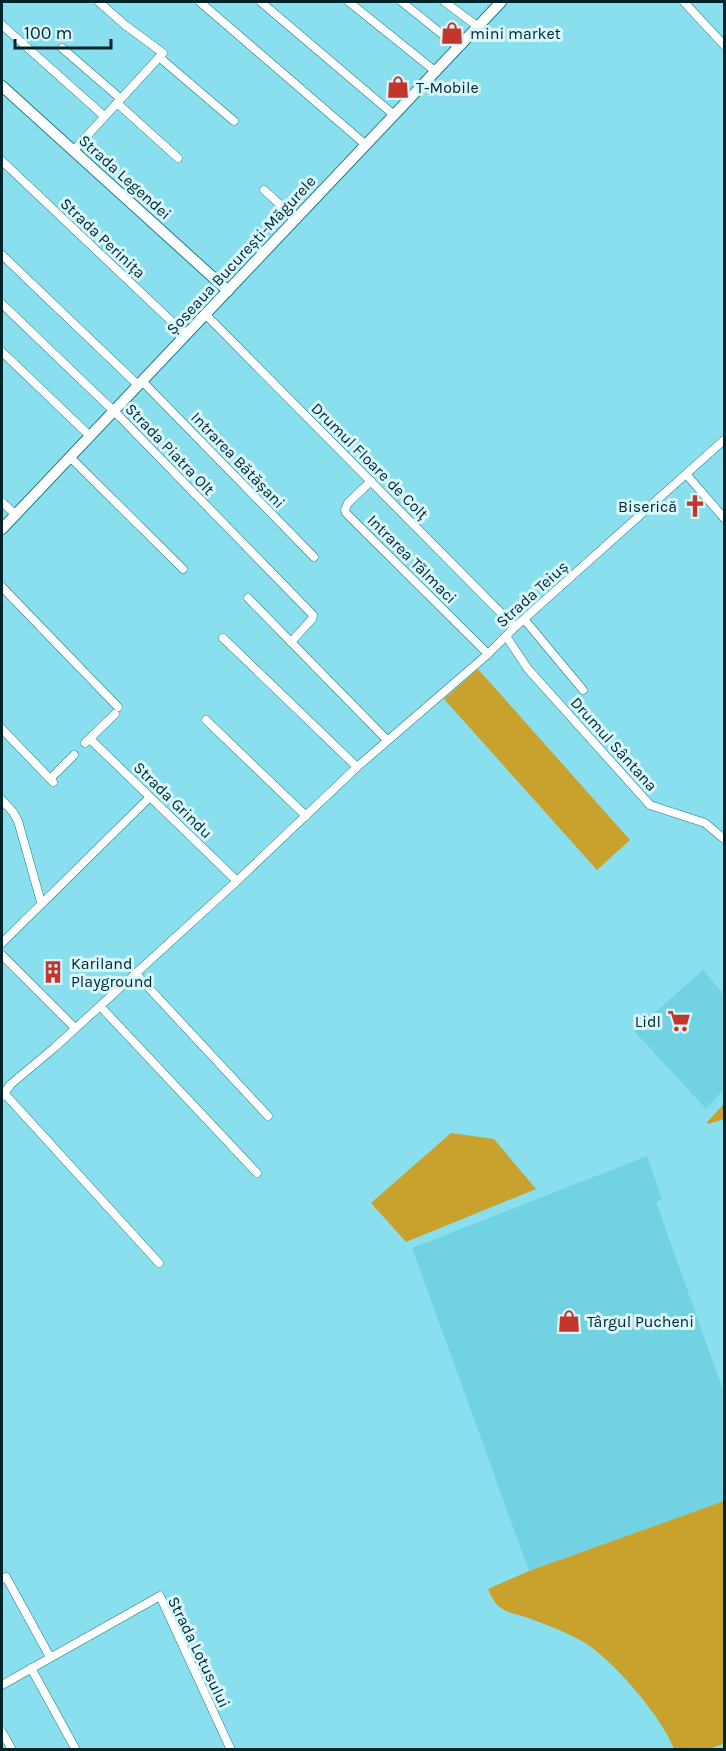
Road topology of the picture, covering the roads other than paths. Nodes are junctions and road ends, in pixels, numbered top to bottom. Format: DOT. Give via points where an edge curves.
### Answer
graph roads {
  1 [pos="99,2"];
  2 [pos="200,2"];
  3 [pos="261,2"];
  4 [pos="349,2"];
  5 [pos="402,2"];
  6 [pos="445,2"];
  7 [pos="501,2"];
  8 [pos="684,2"];
  9 [pos="2,25"];
  10 [pos="477,26"];
  11 [pos="724,45"];
  12 [pos="458,47"];
  13 [pos="62,48"];
  14 [pos="161,55"];
  15 [pos="435,71"];
  16 [pos="2,87"];
  17 [pos="119,101"];
  18 [pos="394,115"];
  19 [pos="104,116"];
  20 [pos="234,121"];
  21 [pos="366,145"];
  22 [pos="73,151"];
  23 [pos="178,158"];
  24 [pos="2,161"];
  25 [pos="264,190"];
  26 [pos="296,219"];
  27 [pos="2,255"];
  28 [pos="228,291"];
  29 [pos="2,304"];
  30 [pos="206,315"];
  31 [pos="186,334"];
  32 [pos="2,352"];
  33 [pos="140,383"];
  34 [pos="114,411"];
  35 [pos="90,436"];
  36 [pos="724,440"];
  37 [pos="70,457"];
  38 [pos="686,474"];
  39 [pos="371,481"];
  40 [pos="2,502"];
  41 [pos="15,514"];
  42 [pos="724,518"];
  43 [pos="2,529"];
  44 [pos="314,557"];
  45 [pos="183,568"];
  46 [pos="2,587"];
  47 [pos="2,595"];
  48 [pos="248,598"];
  49 [pos="524,619"];
  50 [pos="515,627"];
  51 [pos="506,636"];
  52 [pos="223,638"];
  53 [pos="45,639"];
  54 [pos="291,642"];
  55 [pos="488,654"];
  56 [pos="583,690"];
  57 [pos="206,720"];
  58 [pos="2,729"];
  59 [pos="387,740"];
  60 [pos="74,755"];
  61 [pos="357,767"];
  62 [pos="149,798"];
  63 [pos="2,800"];
  64 [pos="306,816"];
  65 [pos="724,839"];
  66 [pos="237,881"];
  67 [pos="41,902"];
  68 [pos="2,943"];
  69 [pos="2,955"];
  70 [pos="135,973"];
  71 [pos="100,1006"];
  72 [pos="75,1028"];
  73 [pos="3,1095"];
  74 [pos="268,1116"];
  75 [pos="257,1173"];
  76 [pos="159,1263"];
  77 [pos="2,1579"];
  78 [pos="50,1657"];
  79 [pos="31,1668"];
  80 [pos="2,1685"];
  81 [pos="2,1732"];
  82 [pos="12,1749"];
  83 [pos="76,1749"];
  84 [pos="231,1749"];
  1 -- 14 [label="street"];
  2 -- 21 [label="street"];
  3 -- 18 [label="street"];
  4 -- 15 [label="street"];
  5 -- 12 [label="street"];
  6 -- 10 [label="street"];
  7 -- 10 [label="main road, Șoseaua București-Măgurele"];
  8 -- 11 [label="street"];
  9 -- 19 [label="street"];
  10 -- 12 [label="main road, Șoseaua București-Măgurele"];
  12 -- 15 [label="main road, Șoseaua București-Măgurele"];
  13 -- 17 [label="street"];
  14 -- 17 [label="street"];
  14 -- 20 [label="street"];
  15 -- 18 [label="main road, Șoseaua București-Măgurele"];
  16 -- 22 [label="main road, Strada Legendei"];
  17 -- 19 [label="street"];
  17 -- 23 [label="street"];
  18 -- 21 [label="main road, Șoseaua București-Măgurele"];
  19 -- 22 [label="street"];
  21 -- 26 [label="main road, Șoseaua București-Măgurele"];
  22 -- 28 [label="main road, Strada Legendei"];
  24 -- 31 [label="street, Strada Perinița"];
  25 -- 26 [label="street"];
  26 -- 28 [label="main road, Șoseaua București-Măgurele"];
  27 -- 33 [label="street, Intrarea Bătășani"];
  28 -- 30 [label="main road, Șoseaua București-Măgurele"];
  29 -- 34 [label="street, Strada Piatra Olt"];
  30 -- 31 [label="main road, Șoseaua București-Măgurele"];
  30 -- 39 [label="street, Drumul Floare de Colț"];
  31 -- 33 [label="main road, Șoseaua București-Măgurele"];
  32 -- 35 [label="street"];
  33 -- 34 [label="main road, Șoseaua București-Măgurele"];
  33 -- 44 [label="street, Intrarea Bătășani"];
  34 -- 35 [label="main road, Șoseaua București-Măgurele"];
  34 -- 54 [label="street, Strada Piatra Olt" via="313,617"];
  35 -- 37 [label="main road, Șoseaua București-Măgurele"];
  36 -- 38 [label="street, Strada Teiuș"];
  37 -- 41 [label="main road, Șoseaua București-Măgurele"];
  37 -- 45 [label="street"];
  38 -- 42 [label="street"];
  38 -- 49 [label="street, Strada Teiuș"];
  39 -- 50 [label="street, Drumul Floare de Colț"];
  39 -- 55 [label="street, Intrarea Tălmaci" via="348,503 346,513"];
  40 -- 41 [label="street"];
  41 -- 43 [label="main road, Șoseaua București-Măgurele"];
  46 -- 62 [label="street, Strada Grindu" via="117,710 88,741"];
  47 -- 53 [label="street"];
  48 -- 54 [label="street"];
  49 -- 50 [label="street, Strada Teiuș"];
  49 -- 56 [label="street"];
  50 -- 51 [label="street, Strada Teiuș"];
  51 -- 55 [label="street, Strada Teiuș"];
  51 -- 65 [label="street, Drumul Sântana" via="528,669 650,805 705,823"];
  52 -- 61 [label="street"];
  54 -- 59 [label="street"];
  55 -- 59 [label="street, Strada Teiuș"];
  57 -- 64 [label="street"];
  58 -- 60 [label="street" via="52,781"];
  59 -- 61 [label="street, Strada Teiuș"];
  61 -- 64 [label="street, Strada Teiuș"];
  62 -- 66 [label="street, Strada Grindu"];
  62 -- 67 [label="street"];
  63 -- 67 [label="street" via="18,821"];
  64 -- 66 [label="street, Strada Teiuș"];
  66 -- 70 [label="street, Strada Teiuș"];
  67 -- 68 [label="street"];
  69 -- 72 [label="street"];
  70 -- 71 [label="street, Strada Teiuș"];
  70 -- 74 [label="street"];
  71 -- 72 [label="street, Strada Teiuș"];
  71 -- 75 [label="street"];
  72 -- 73 [label="street, Strada Teiuș"];
  73 -- 76 [label="street"];
  77 -- 78 [label="street" via="6,1577"];
  78 -- 79 [label="street, Strada Lotusului"];
  78 -- 84 [label="street, Strada Lotusului" via="160,1596"];
  79 -- 80 [label="street, Strada Lotusului"];
  79 -- 83 [label="street"];
  81 -- 82 [label="street"];
}
